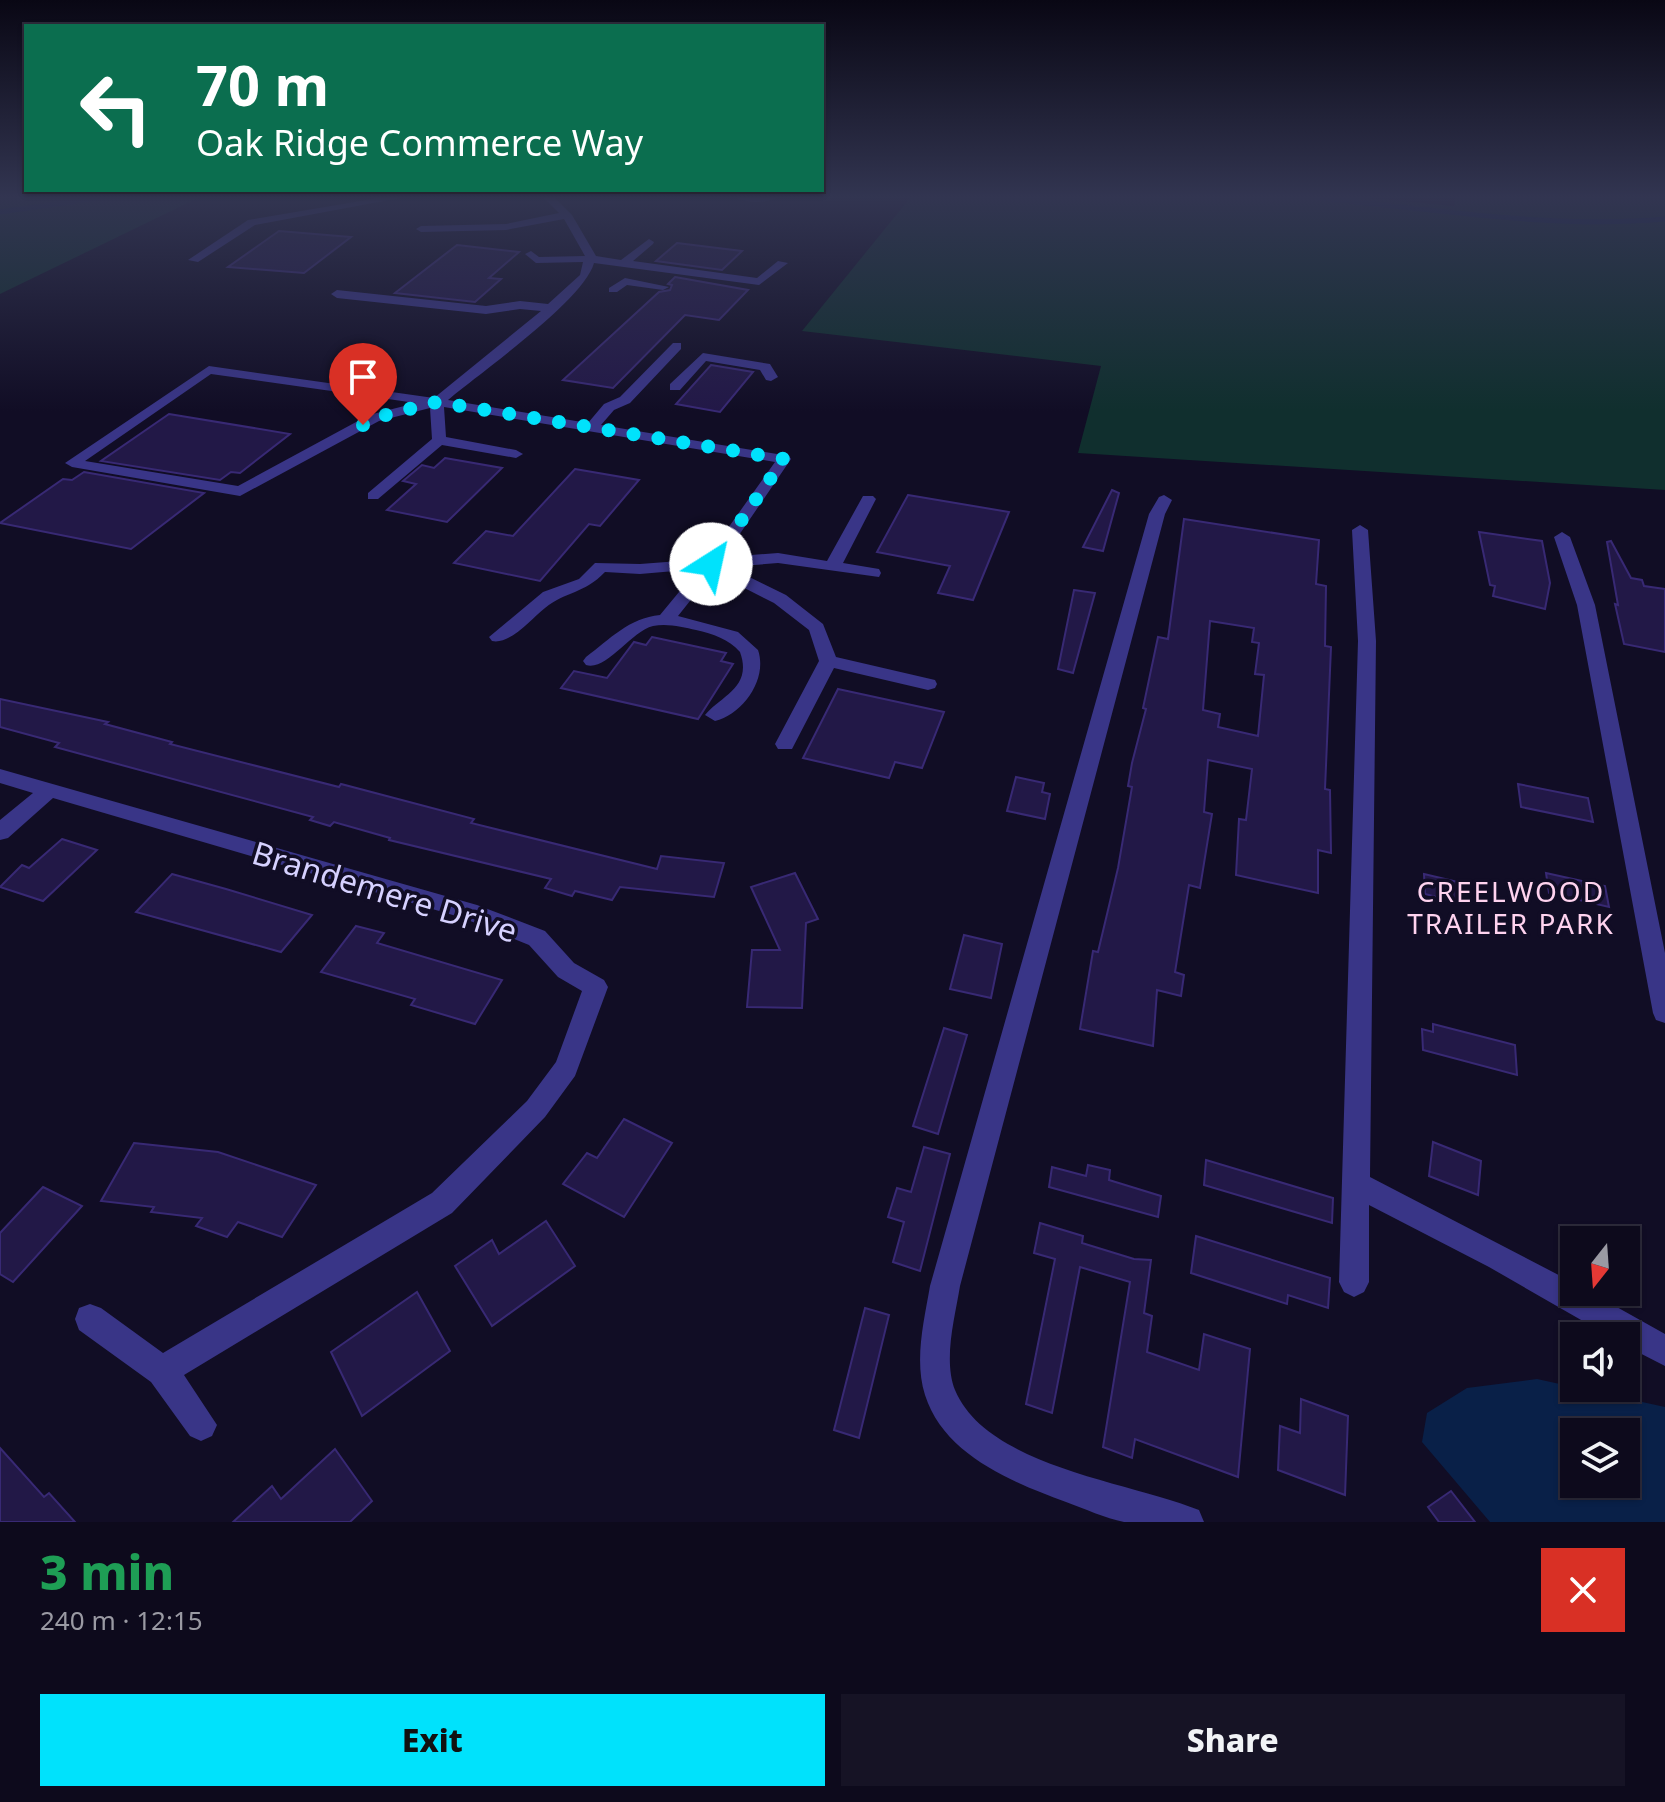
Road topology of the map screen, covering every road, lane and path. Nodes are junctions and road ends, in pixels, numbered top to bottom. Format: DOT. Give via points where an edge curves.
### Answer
graph roads {
  1 [pos="587,269"];
  2 [pos="667,269"];
  3 [pos="775,269"];
  4 [pos="663,287"];
  5 [pos="597,290"];
  6 [pos="337,294"];
  7 [pos="551,308"];
  8 [pos="677,346"];
  9 [pos="771,377"];
  10 [pos="675,387"];
  11 [pos="437,402"];
  12 [pos="591,428"];
  13 [pos="717,429"];
  14 [pos="439,440"];
  15 [pos="702,446"];
  16 [pos="516,454"];
  17 [pos="373,496"];
  18 [pos="868,499"];
  19 [pos="1164,500"];
  20 [pos="1360,530"];
  21 [pos="1562,537"];
  22 [pos="711,564"];
  23 [pos="833,566"];
  24 [pos="873,573"];
  25 [pos="666,619"];
  26 [pos="498,637"];
  27 [pos="592,661"];
  28 [pos="828,661"];
  29 [pos="928,684"];
  30 [pos="715,715"];
  31 [pos="785,744"];
  32 [pos="0,776"];
  33 [pos="48,791"];
  34 [pos="0,832"];
  35 [pos="1665,1013"];
  36 [pos="1356,1184"];
  37 [pos="1354,1282"];
  38 [pos="90,1319"];
  39 [pos="1665,1351"];
  40 [pos="162,1371"];
  41 [pos="201,1425"];
  42 [pos="1187,1522"];
  1 -- 5 [label="street" via="585,276"];
  2 -- 3 [label="street" via="759,282"];
  4 -- 5 [label="street" via="625,281"];
  5 -- 7 [label="street"];
  6 -- 7 [label="street" via="486,310"];
  7 -- 11 [label="street"];
  8 -- 12 [label="street"];
  9 -- 10 [label="street" via="765,367 703,357"];
  11 -- 11 [label="street" via="209,370 72,463 240,491 374,418"];
  11 -- 12 [label="street"];
  11 -- 14 [label="street"];
  12 -- 15 [label="street"];
  13 -- 15 [label="street"];
  14 -- 16 [label="street"];
  14 -- 17 [label="street"];
  15 -- 22 [label="street" via="784,459"];
  18 -- 23 [label="street"];
  19 -- 42 [label="street" via="945,1286 936,1363 941,1397 971,1437 1017,1466"];
  20 -- 36 [label="street" via="1367,641"];
  21 -- 35 [label="street" via="1586,605"];
  22 -- 23 [label="street" via="778,558"];
  22 -- 25 [label="street"];
  22 -- 26 [label="street" via="601,567 585,583 549,596"];
  22 -- 28 [label="street" via="780,599 817,628"];
  23 -- 24 [label="street"];
  25 -- 27 [label="street" via="642,624"];
  25 -- 30 [label="street" via="730,633 745,644 752,660 750,678 733,707"];
  28 -- 29 [label="street"];
  28 -- 31 [label="street"];
  32 -- 33 [label="street, Brandemere Drive"];
  33 -- 34 [label="street"];
  33 -- 40 [label="street, Brandemere Drive" via="469,911 537,938 566,970 596,987 566,1068 536,1109 442,1203"];
  36 -- 37 [label="street"];
  36 -- 39 [label="street"];
  38 -- 40 [label="street"];
  40 -- 41 [label="street"];
}
